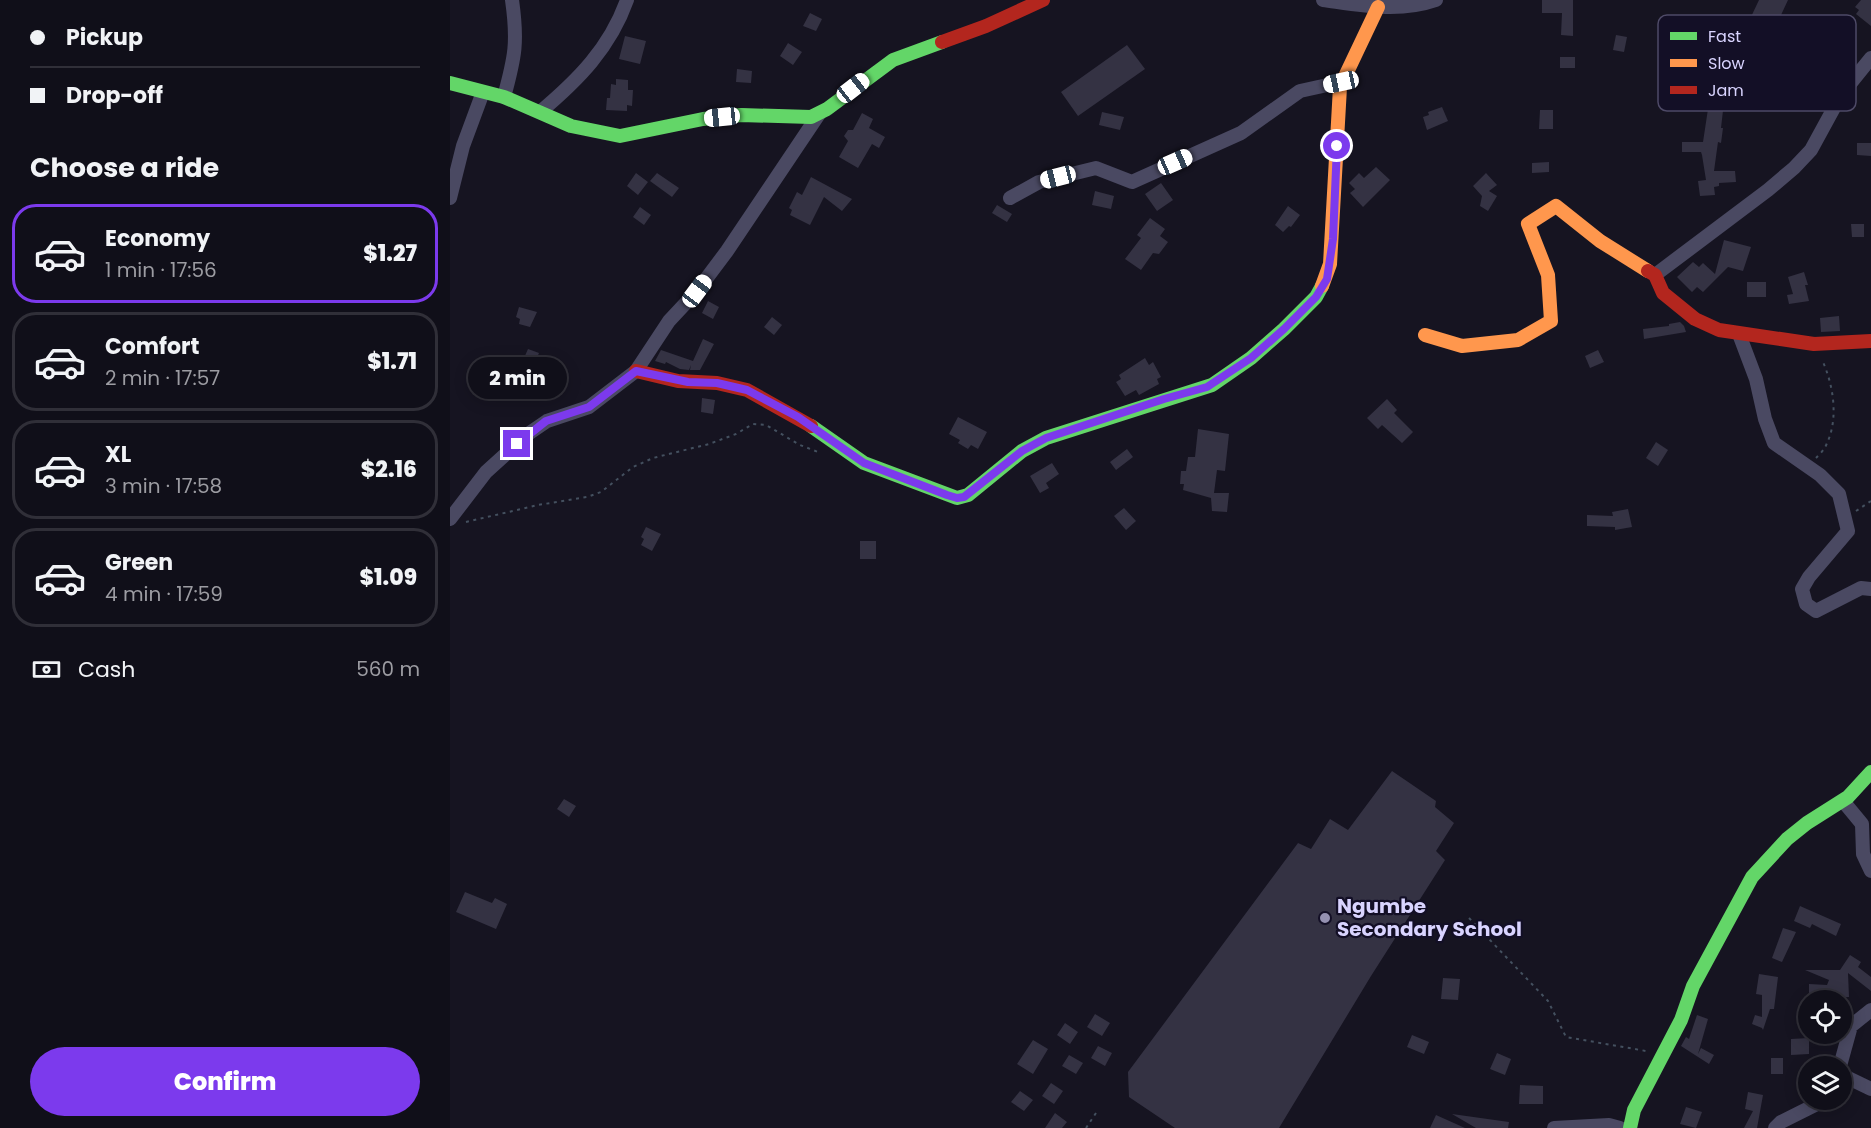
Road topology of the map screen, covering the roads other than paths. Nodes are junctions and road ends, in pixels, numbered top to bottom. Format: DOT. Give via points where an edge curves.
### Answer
graph roads {
  1 [pos="512,0"];
  2 [pos="627,0"];
  3 [pos="1043,0"];
  4 [pos="1323,0"];
  5 [pos="1436,0"];
  6 [pos="1378,7"];
  7 [pos="1871,58"];
  8 [pos="1856,76"];
  9 [pos="1341,82"];
  10 [pos="450,83"];
  11 [pos="483,92"];
  12 [pos="504,97"];
  13 [pos="1833,111"];
  14 [pos="540,112"];
  15 [pos="819,114"];
  16 [pos="450,198"];
  17 [pos="1010,198"];
  18 [pos="1655,275"];
  19 [pos="1739,334"];
  20 [pos="1425,335"];
  21 [pos="1871,341"];
  22 [pos="636,371"];
  23 [pos="454,521"];
  24 [pos="1871,589"];
  25 [pos="1871,772"];
  26 [pos="1842,801"];
  27 [pos="1871,871"];
  28 [pos="1871,1010"];
  29 [pos="1843,1056"];
  30 [pos="1852,1080"];
  31 [pos="1871,1089"];
  32 [pos="1805,1110"];
  33 [pos="1554,1128"];
  34 [pos="1620,1128"];
  35 [pos="1630,1128"];
  36 [pos="1775,1128"];
  1 -- 12 [label="street" via="517,36"];
  2 -- 14 [label="street" via="619,24 602,50 573,85"];
  3 -- 15 [label="street" via="893,60"];
  4 -- 6 [label="street"];
  5 -- 6 [label="street"];
  6 -- 9 [label="street"];
  7 -- 8 [label="street"];
  9 -- 17 [label="street" via="1300,91 1241,133 1132,182 1096,168 1039,182"];
  9 -- 22 [label="street" via="1330,264 1327,279 1316,297 1251,358 1212,385 1046,438 1022,451 964,497 947,495 864,463 798,417 747,390"];
  10 -- 11 [label="street"];
  11 -- 12 [label="street"];
  11 -- 16 [label="street" via="463,146"];
  12 -- 14 [label="street"];
  13 -- 18 [label="street" via="1806,156 1768,190"];
  14 -- 15 [label="street" via="572,126 620,136 703,119 741,115 800,118"];
  15 -- 22 [label="street" via="728,251 664,328"];
  18 -- 19 [label="street" via="1663,292 1695,319"];
  18 -- 20 [label="street" via="1600,241 1556,206 1528,224 1548,274 1551,321 1518,340 1462,346"];
  19 -- 21 [label="street" via="1814,344"];
  19 -- 24 [label="street" via="1774,443 1820,475 1839,494 1845,515 1848,531 1802,589 1806,604 1816,611 1861,588"];
  22 -- 23 [label="street" via="589,407 546,421 528,434 486,472"];
  25 -- 26 [label="street"];
  26 -- 27 [label="street" via="1862,824 1863,854"];
  26 -- 35 [label="street" via="1787,839 1752,877 1693,986 1681,1020 1634,1110"];
  28 -- 29 [label="street" via="1851,1026"];
  30 -- 31 [label="street"];
  32 -- 36 [label="street"];
  33 -- 34 [label="street"];
}
